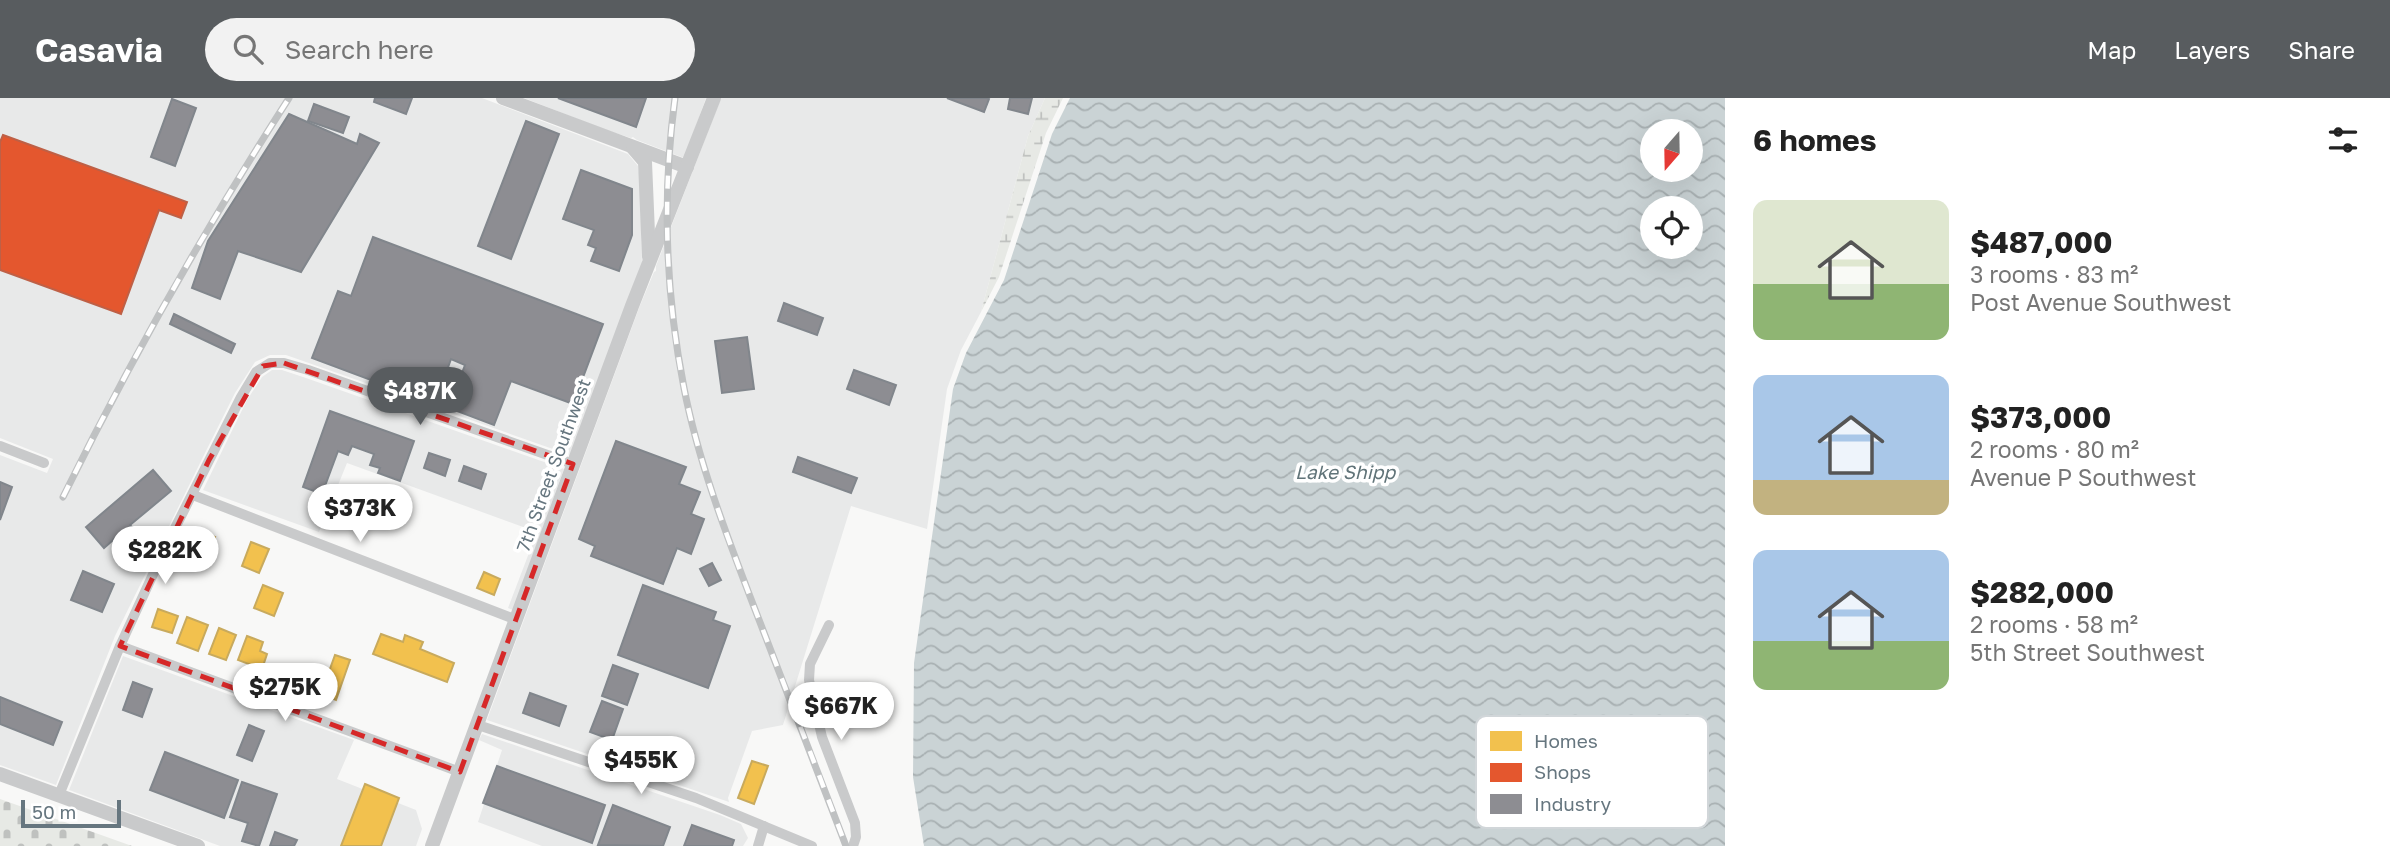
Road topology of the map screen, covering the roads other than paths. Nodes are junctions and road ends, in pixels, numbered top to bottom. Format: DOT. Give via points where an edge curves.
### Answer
graph roads {
  1 [pos="503,98"];
  2 [pos="714,98"];
  3 [pos="632,147"];
  4 [pos="687,167"];
  5 [pos="649,265"];
  6 [pos="0,446"];
  7 [pos="44,463"];
  8 [pos="573,464"];
  9 [pos="193,495"];
  10 [pos="517,620"];
  11 [pos="830,625"];
  12 [pos="120,646"];
  13 [pos="478,725"];
  14 [pos="460,772"];
  15 [pos="0,774"];
  16 [pos="59,795"];
  17 [pos="764,826"];
  18 [pos="198,846"];
  19 [pos="432,846"];
  20 [pos="758,846"];
  21 [pos="812,846"];
  22 [pos="853,846"];
  1 -- 3 [label="street"];
  2 -- 4 [label="street, 7th Street Southwest"];
  3 -- 4 [label="street"];
  3 -- 5 [label="street" via="645,162"];
  4 -- 5 [label="street, 7th Street Southwest"];
  5 -- 8 [label="street, 7th Street Southwest"];
  6 -- 7 [label="street"];
  8 -- 9 [label="street" via="308,370 270,363 256,372"];
  8 -- 10 [label="street, 7th Street Southwest"];
  9 -- 10 [label="street"];
  9 -- 12 [label="street"];
  10 -- 13 [label="street, 7th Street Southwest"];
  11 -- 22 [label="street" via="810,663 809,680 822,737 855,823"];
  12 -- 14 [label="street"];
  12 -- 16 [label="street"];
  13 -- 14 [label="street, 7th Street Southwest"];
  13 -- 17 [label="street" via="673,790"];
  14 -- 19 [label="street, 7th Street Southwest"];
  15 -- 16 [label="street"];
  16 -- 18 [label="street"];
  17 -- 20 [label="street"];
  17 -- 21 [label="street"];
}
